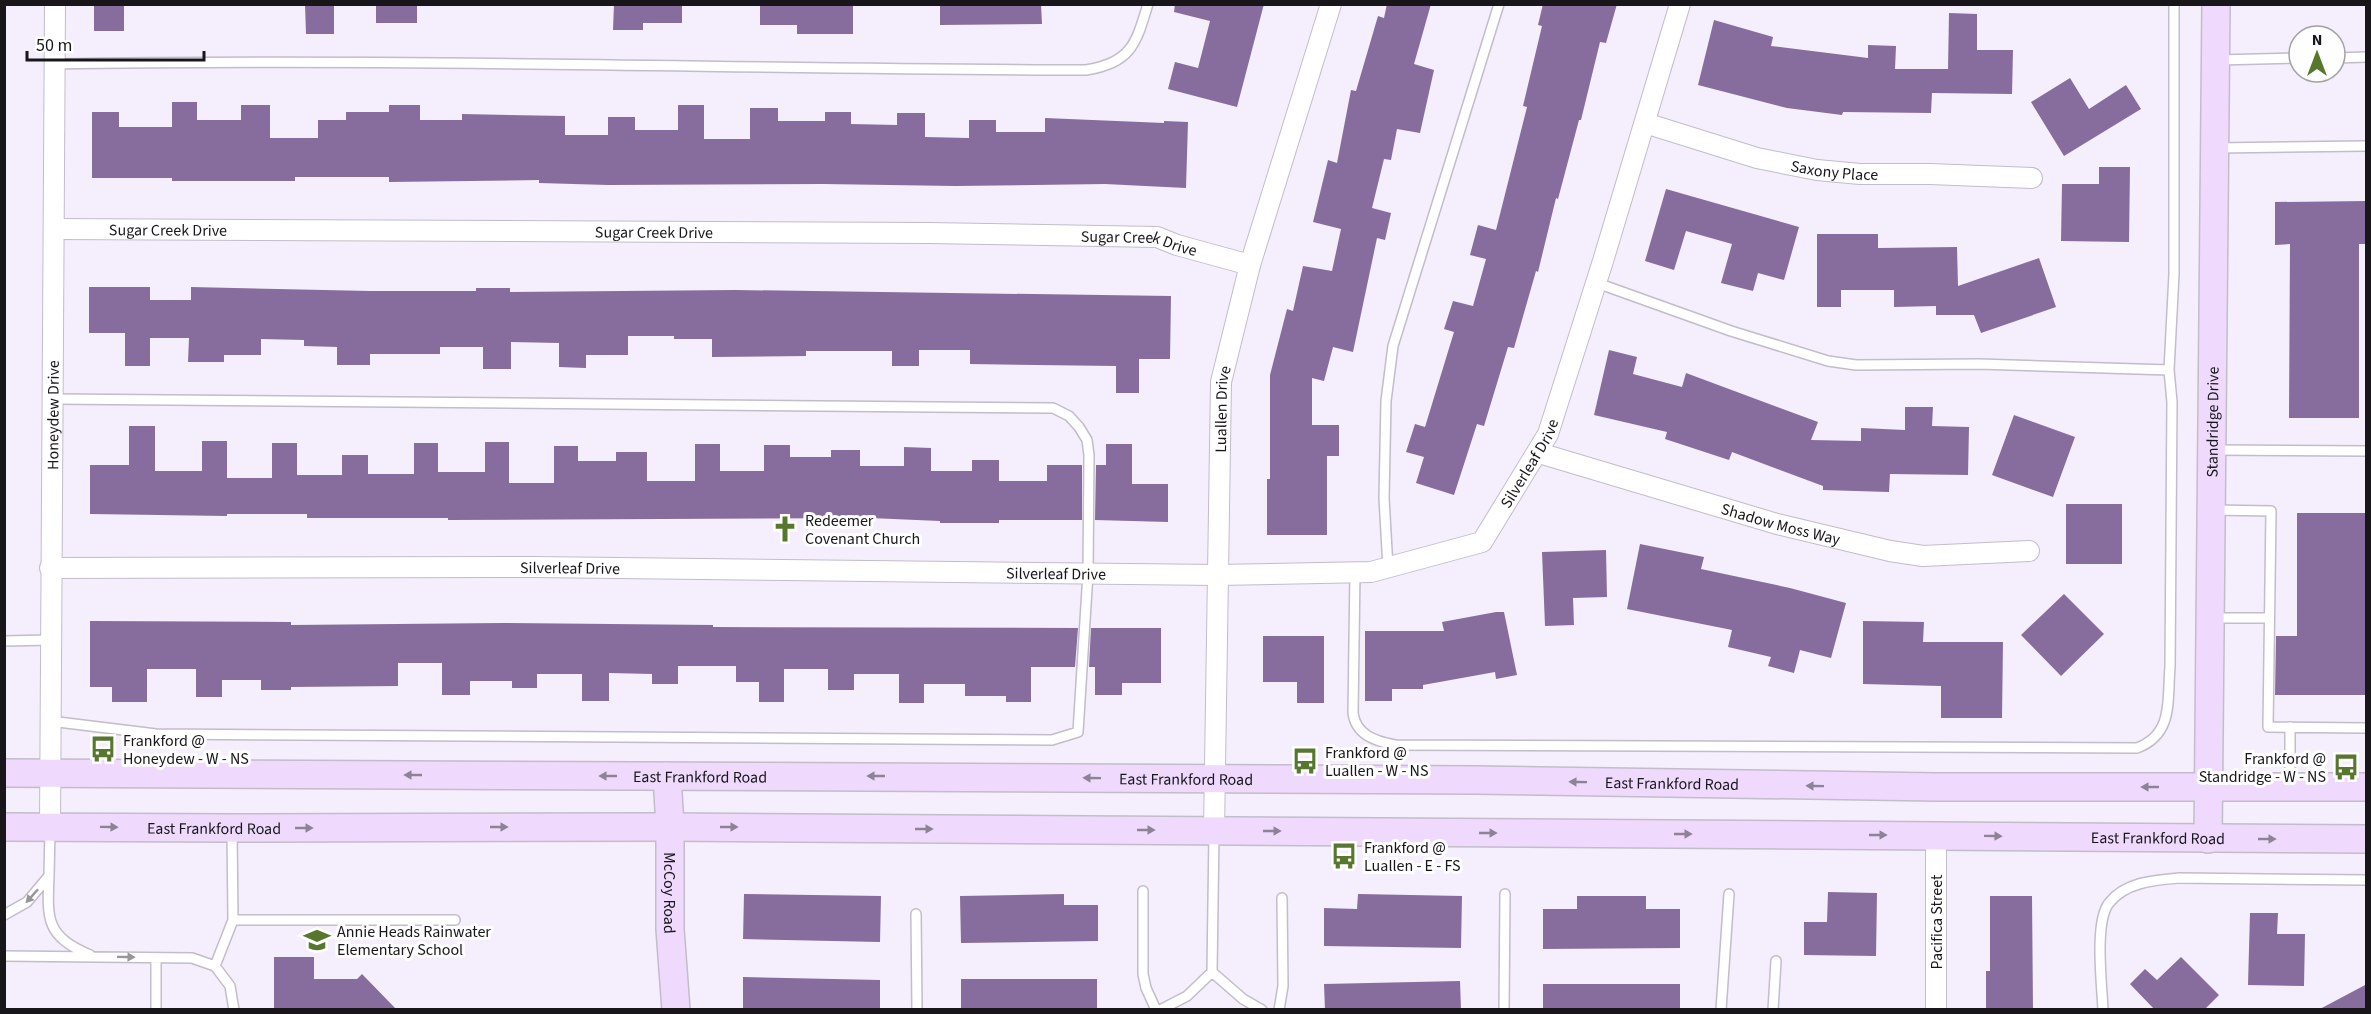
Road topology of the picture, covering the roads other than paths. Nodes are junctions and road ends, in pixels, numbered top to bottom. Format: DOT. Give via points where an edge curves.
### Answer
graph roads {
  1 [pos="55,4"];
  2 [pos="1148,4"];
  3 [pos="1331,4"];
  4 [pos="1500,4"];
  5 [pos="1680,4"];
  6 [pos="2174,4"];
  7 [pos="2216,4"];
  8 [pos="2367,57"];
  9 [pos="2287,58"];
  10 [pos="2347,58"];
  11 [pos="2215,60"];
  12 [pos="54,64"];
  13 [pos="1645,123"];
  14 [pos="2367,146"];
  15 [pos="2214,148"];
  16 [pos="2032,178"];
  17 [pos="54,229"];
  18 [pos="1250,265"];
  19 [pos="1596,283"];
  20 [pos="2169,370"];
  21 [pos="54,399"];
  22 [pos="2211,450"];
  23 [pos="2367,451"];
  24 [pos="1539,453"];
  25 [pos="2210,510"];
  26 [pos="2029,551"];
  27 [pos="50,568"];
  28 [pos="1388,568"];
  29 [pos="1355,572"];
  30 [pos="1088,573"];
  31 [pos="1217,575"];
  32 [pos="2209,618"];
  33 [pos="2269,618"];
  34 [pos="50,640"];
  35 [pos="4,641"];
  36 [pos="50,721"];
  37 [pos="2290,727"];
  38 [pos="2367,728"];
  39 [pos="4,773"];
  40 [pos="50,773"];
  41 [pos="667,776"];
  42 [pos="1214,780"];
  43 [pos="2367,787"];
  44 [pos="2208,788"];
  45 [pos="2290,788"];
  46 [pos="50,826"];
  47 [pos="4,827"];
  48 [pos="670,827"];
  49 [pos="232,828"];
  50 [pos="1214,831"];
  51 [pos="1936,835"];
  52 [pos="2208,839"];
  53 [pos="2367,839"];
  54 [pos="49,876"];
  55 [pos="2367,879"];
  56 [pos="1143,891"];
  57 [pos="1505,894"];
  58 [pos="1729,894"];
  59 [pos="1282,898"];
  60 [pos="916,914"];
  61 [pos="4,915"];
  62 [pos="233,920"];
  63 [pos="455,920"];
  64 [pos="4,956"];
  65 [pos="96,957"];
  66 [pos="156,958"];
  67 [pos="1776,961"];
  68 [pos="215,966"];
  69 [pos="1212,972"];
  70 [pos="156,1010"];
  71 [pos="234,1010"];
  72 [pos="676,1010"];
  73 [pos="917,1010"];
  74 [pos="1158,1010"];
  75 [pos="1262,1010"];
  76 [pos="1279,1010"];
  77 [pos="1504,1010"];
  78 [pos="1721,1010"];
  79 [pos="1773,1010"];
  80 [pos="1936,1010"];
  81 [pos="2103,1010"];
  1 -- 12 [label="street, Honeydew Drive"];
  2 -- 12 [label="lane" via="1133,46 1106,67 1086,70 575,64"];
  3 -- 18 [label="street, Luallen Drive"];
  4 -- 28 [label="lane" via="1393,346 1386,401 1384,498"];
  5 -- 13 [label="street, Silverleaf Drive"];
  6 -- 20 [label="lane" via="2174,274"];
  7 -- 11 [label="main road, Standridge Drive"];
  8 -- 10 [label="lane"];
  9 -- 11 [label="lane"];
  11 -- 15 [label="main road, Standridge Drive"];
  12 -- 17 [label="street, Honeydew Drive"];
  13 -- 16 [label="street, Saxony Place" via="1757,158 1817,170"];
  13 -- 19 [label="street, Silverleaf Drive"];
  14 -- 15 [label="lane"];
  15 -- 22 [label="main road, Standridge Drive"];
  17 -- 18 [label="street, Sugar Creek Drive" via="1157,237"];
  17 -- 21 [label="street, Honeydew Drive"];
  18 -- 31 [label="street, Luallen Drive" via="1221,382"];
  19 -- 20 [label="lane" via="1828,361 1856,365"];
  19 -- 24 [label="street, Silverleaf Drive"];
  20 -- 29 [label="lane" via="2172,414 2167,708 2156,739 2137,748 1395,745 1377,741 1354,723"];
  21 -- 27 [label="street, Honeydew Drive"];
  21 -- 30 [label="lane" via="1053,408 1068,416 1087,440"];
  22 -- 23 [label="lane"];
  22 -- 25 [label="main road, Standridge Drive"];
  24 -- 26 [label="street, Shadow Moss Way" via="1777,524 1890,551 1923,556"];
  24 -- 28 [label="street, Silverleaf Drive" via="1482,542"];
  25 -- 32 [label="main road, Standridge Drive"];
  25 -- 33 [label="lane" via="2271,511"];
  27 -- 30 [label="street, Silverleaf Drive" via="534,567"];
  27 -- 34 [label="street, Honeydew Drive"];
  28 -- 29 [label="street, Silverleaf Drive"];
  29 -- 31 [label="street, Silverleaf Drive"];
  30 -- 31 [label="street, Silverleaf Drive"];
  30 -- 36 [label="lane" via="1078,732 1052,740 156,734"];
  31 -- 42 [label="street, Luallen Drive"];
  32 -- 33 [label="lane"];
  32 -- 44 [label="main road, Standridge Drive"];
  33 -- 37 [label="lane" via="2268,727"];
  34 -- 35 [label="lane"];
  34 -- 36 [label="street, Honeydew Drive"];
  36 -- 40 [label="street, Honeydew Drive"];
  37 -- 38 [label="lane"];
  37 -- 45 [label="lane"];
  39 -- 40 [label="main road, East Frankford Road"];
  41 -- 40 [label="main road, East Frankford Road, one-way"];
  40 -- 46 [label="street, Honeydew Drive"];
  42 -- 41 [label="main road, East Frankford Road, one-way"];
  41 -- 48 [label="main road, McCoy Road"];
  44 -- 42 [label="main road, East Frankford Road, one-way"];
  42 -- 50 [label="street, Luallen Drive"];
  43 -- 45 [label="main road, East Frankford Road"];
  44 -- 45 [label="main road, East Frankford Road"];
  44 -- 52 [label="main road, Standridge Drive"];
  46 -- 47 [label="main road, East Frankford Road"];
  46 -- 49 [label="main road, East Frankford Road, one-way"];
  46 -- 54 [label="lane"];
  49 -- 48 [label="main road, East Frankford Road, one-way"];
  48 -- 50 [label="main road, East Frankford Road, one-way"];
  48 -- 72 [label="main road, McCoy Road" via="670,929"];
  49 -- 62 [label="lane"];
  50 -- 51 [label="main road, East Frankford Road, one-way"];
  50 -- 69 [label="lane"];
  51 -- 52 [label="main road, East Frankford Road, one-way"];
  51 -- 80 [label="street, Pacifica Street"];
  52 -- 53 [label="main road, East Frankford Road, one-way"];
  54 -- 61 [label="lane, one-way" via="27,902"];
  54 -- 65 [label="lane" via="47,913 55,933 72,947"];
  55 -- 81 [label="lane" via="2179,878 2137,885 2109,903 2103,917"];
  56 -- 74 [label="lane" via="1143,974"];
  57 -- 77 [label="lane"];
  58 -- 78 [label="lane"];
  59 -- 76 [label="lane" via="1283,987"];
  60 -- 73 [label="lane"];
  62 -- 63 [label="lane"];
  62 -- 68 [label="lane"];
  64 -- 65 [label="lane"];
  65 -- 66 [label="lane, one-way"];
  66 -- 68 [label="lane" via="192,958"];
  66 -- 70 [label="lane"];
  67 -- 79 [label="lane"];
  68 -- 71 [label="lane" via="230,987"];
  69 -- 74 [label="lane" via="1186,996"];
  69 -- 75 [label="lane"];
}
